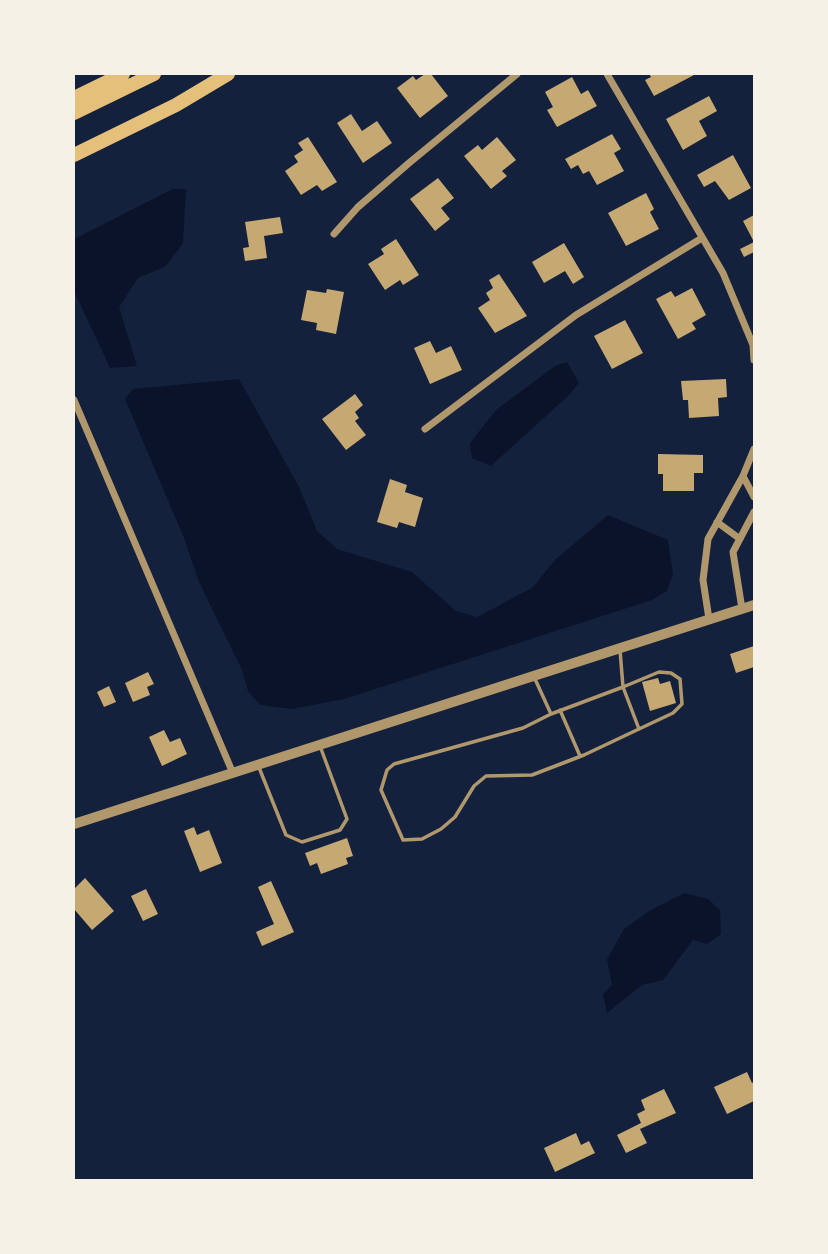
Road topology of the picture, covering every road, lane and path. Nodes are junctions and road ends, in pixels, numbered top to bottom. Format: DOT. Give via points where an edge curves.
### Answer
graph roads {
  1 [pos="123,74"];
  2 [pos="154,74"];
  3 [pos="228,74"];
  4 [pos="517,74"];
  5 [pos="607,74"];
  6 [pos="74,97"];
  7 [pos="74,113"];
  8 [pos="74,155"];
  9 [pos="334,234"];
  10 [pos="702,238"];
  11 [pos="754,360"];
  12 [pos="74,400"];
  13 [pos="425,429"];
  14 [pos="754,449"];
  15 [pos="743,476"];
  16 [pos="754,497"];
  17 [pos="754,512"];
  18 [pos="717,522"];
  19 [pos="740,539"];
  20 [pos="754,605"];
  21 [pos="743,608"];
  22 [pos="709,619"];
  23 [pos="620,648"];
  24 [pos="534,675"];
  25 [pos="623,687"];
  26 [pos="560,710"];
  27 [pos="551,714"];
  28 [pos="639,729"];
  29 [pos="319,744"];
  30 [pos="580,756"];
  31 [pos="257,763"];
  32 [pos="232,771"];
  33 [pos="74,824"];
  1 -- 6 [label="highway"];
  2 -- 7 [label="highway"];
  3 -- 8 [label="highway"];
  4 -- 9 [label="street" via="408,163"];
  5 -- 10 [label="street"];
  10 -- 11 [label="street" via="723,273 753,345"];
  10 -- 13 [label="street" via="576,315"];
  12 -- 32 [label="street"];
  14 -- 15 [label="street"];
  15 -- 16 [label="street"];
  15 -- 18 [label="street"];
  17 -- 19 [label="street"];
  18 -- 19 [label="street"];
  18 -- 22 [label="street" via="708,540 703,580"];
  19 -- 21 [label="street" via="733,552"];
  20 -- 21 [label="street"];
  21 -- 22 [label="street"];
  22 -- 23 [label="street"];
  23 -- 24 [label="street"];
  23 -- 25 [label="lane"];
  24 -- 27 [label="lane"];
  24 -- 29 [label="street"];
  25 -- 26 [label="lane"];
  25 -- 28 [label="lane"];
  25 -- 28 [label="lane" via="659,672 680,679 682,704"];
  26 -- 27 [label="lane"];
  26 -- 30 [label="lane"];
  27 -- 30 [label="lane" via="523,728 394,764 381,790 403,840 422,839 441,829 486,776 532,775"];
  28 -- 30 [label="lane"];
  29 -- 31 [label="street"];
  29 -- 31 [label="lane" via="347,819 340,830 302,842 286,835"];
  31 -- 32 [label="street"];
  32 -- 33 [label="street"];
}
